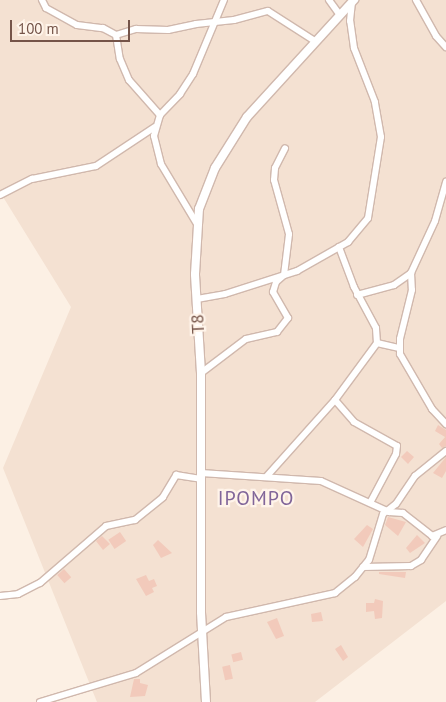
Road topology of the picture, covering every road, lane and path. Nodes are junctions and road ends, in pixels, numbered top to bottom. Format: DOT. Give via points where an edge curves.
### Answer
graph roads {
  1 [pos="42,0"];
  2 [pos="224,0"];
  3 [pos="329,0"];
  4 [pos="416,0"];
  5 [pos="353,1"];
  6 [pos="340,15"];
  7 [pos="214,23"];
  8 [pos="116,35"];
  9 [pos="316,41"];
  10 [pos="446,47"];
  11 [pos="160,115"];
  12 [pos="155,127"];
  13 [pos="285,148"];
  14 [pos="446,182"];
  15 [pos="0,195"];
  16 [pos="197,224"];
  17 [pos="339,247"];
  18 [pos="411,273"];
  19 [pos="284,275"];
  20 [pos="357,295"];
  21 [pos="197,299"];
  22 [pos="377,343"];
  23 [pos="399,348"];
  24 [pos="201,373"];
  25 [pos="335,400"];
  26 [pos="446,424"];
  27 [pos="446,451"];
  28 [pos="201,476"];
  29 [pos="267,476"];
  30 [pos="370,503"];
  31 [pos="389,512"];
  32 [pos="446,530"];
  33 [pos="437,536"];
  34 [pos="363,567"];
  35 [pos="0,596"];
  36 [pos="203,632"];
  37 [pos="40,702"];
  38 [pos="206,702"];
  1 -- 8 [label="street" via="46,8 77,25 99,27"];
  2 -- 7 [label="street"];
  3 -- 6 [label="street"];
  4 -- 10 [label="street" via="436,36"];
  5 -- 6 [label="street, T8"];
  5 -- 17 [label="street" via="350,21 354,48 375,102 382,147 368,218 355,236"];
  6 -- 9 [label="street, T8"];
  7 -- 8 [label="street" via="168,30 136,29"];
  7 -- 9 [label="street" via="268,11"];
  7 -- 11 [label="street" via="188,84"];
  8 -- 11 [label="street" via="120,59 129,80"];
  9 -- 16 [label="street, T8" via="266,94 232,137 207,184"];
  11 -- 12 [label="street"];
  12 -- 15 [label="street" via="96,166 32,179"];
  12 -- 16 [label="street" via="157,156"];
  13 -- 19 [label="street" via="275,168 274,180 288,229"];
  14 -- 18 [label="street" via="435,221"];
  16 -- 21 [label="street, T8"];
  17 -- 19 [label="street"];
  17 -- 20 [label="street" via="342,263"];
  18 -- 20 [label="street" via="394,285"];
  18 -- 23 [label="street" via="412,290"];
  19 -- 21 [label="street" via="225,294"];
  19 -- 24 [label="street" via="276,282 274,292 287,313 285,326 277,332 246,339"];
  20 -- 22 [label="street" via="376,328"];
  21 -- 24 [label="street, T8"];
  22 -- 23 [label="street"];
  22 -- 25 [label="street"];
  23 -- 26 [label="street" via="401,359 422,395"];
  24 -- 28 [label="street, T8"];
  25 -- 29 [label="street"];
  25 -- 30 [label="street" via="361,427 397,446 396,454"];
  27 -- 31 [label="street" via="415,476"];
  28 -- 29 [label="street"];
  28 -- 35 [label="street" via="176,475 163,497 135,520 106,526 40,583 18,594"];
  28 -- 36 [label="street, T8"];
  29 -- 30 [label="street" via="321,481"];
  30 -- 31 [label="street"];
  31 -- 33 [label="street" via="403,513"];
  31 -- 34 [label="street" via="380,520 373,552"];
  32 -- 33 [label="street"];
  33 -- 34 [label="street" via="421,560 412,566"];
  34 -- 36 [label="street" via="346,585 324,597 226,617"];
  36 -- 37 [label="street" via="136,673"];
  36 -- 38 [label="street, T8"];
}
